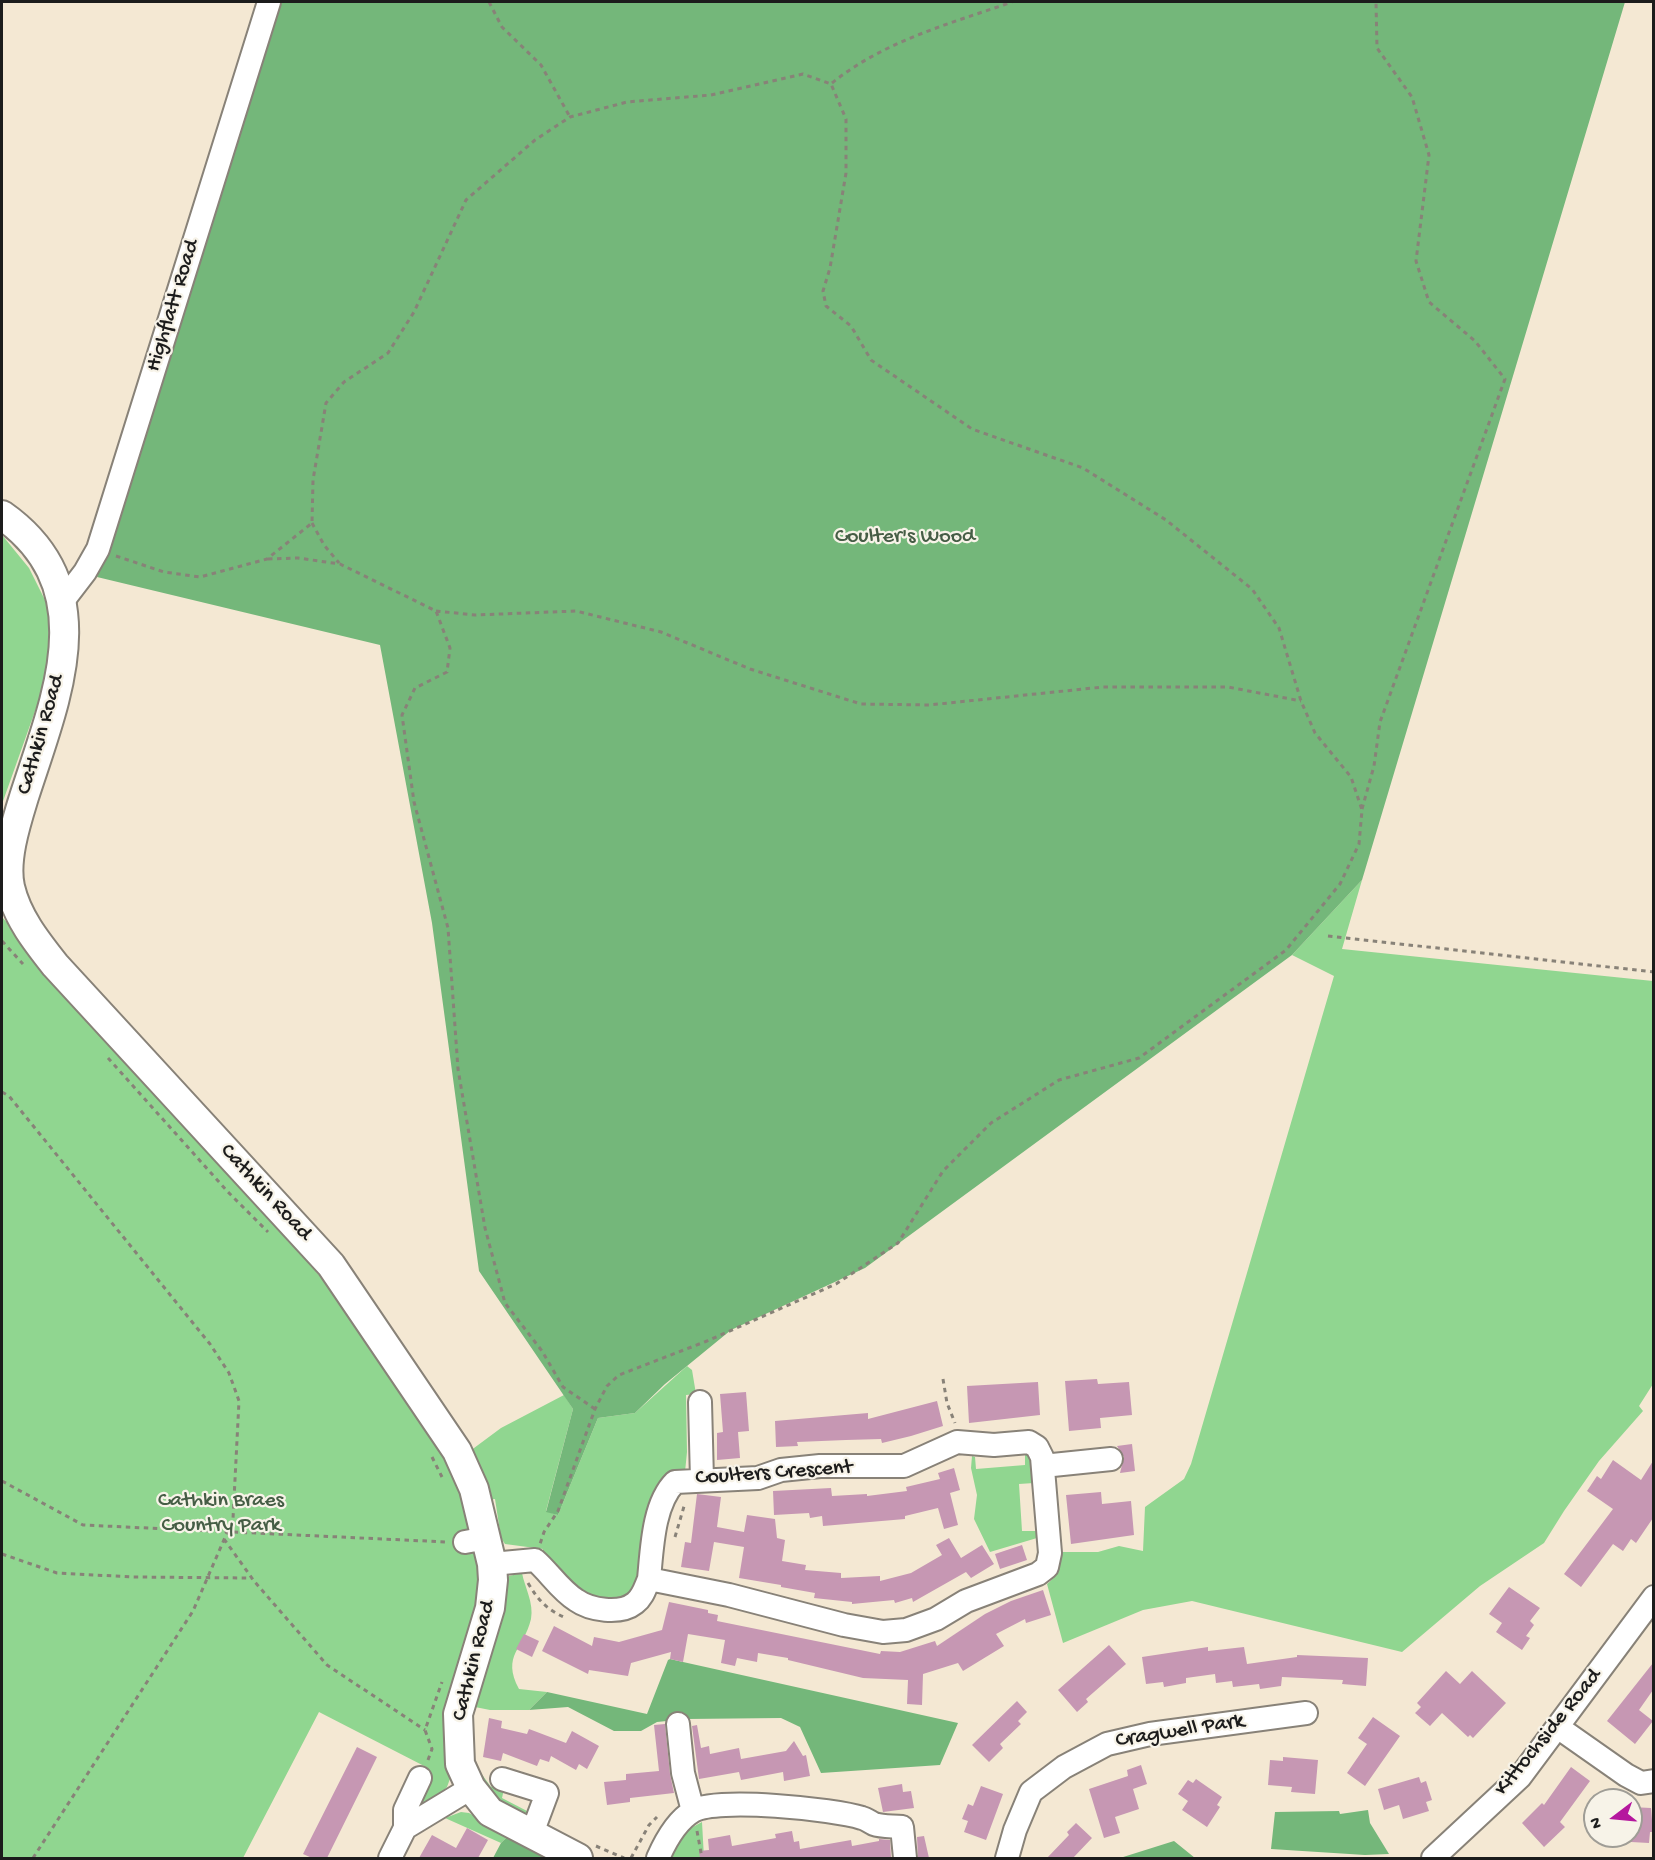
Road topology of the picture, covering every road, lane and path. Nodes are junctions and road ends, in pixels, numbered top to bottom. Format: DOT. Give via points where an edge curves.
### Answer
graph roads {
  1 [pos="269,2"];
  2 [pos="489,2"];
  3 [pos="1011,2"];
  4 [pos="1376,2"];
  5 [pos="831,84"];
  6 [pos="570,117"];
  7 [pos="2,515"];
  8 [pos="312,522"];
  9 [pos="98,549"];
  10 [pos="267,559"];
  11 [pos="340,564"];
  12 [pos="62,602"];
  13 [pos="436,611"];
  14 [pos="1301,701"];
  15 [pos="1362,810"];
  16 [pos="1328,936"];
  17 [pos="2,940"];
  18 [pos="26,967"];
  19 [pos="1653,972"];
  20 [pos="103,1053"];
  21 [pos="2,1092"];
  22 [pos="274,1239"];
  23 [pos="943,1379"];
  24 [pos="700,1402"];
  25 [pos="595,1409"];
  26 [pos="960,1442"];
  27 [pos="429,1451"];
  28 [pos="1111,1459"];
  29 [pos="1042,1466"];
  30 [pos="2,1480"];
  31 [pos="444,1480"];
  32 [pos="702,1480"];
  33 [pos="227,1533"];
  34 [pos="224,1539"];
  35 [pos="482,1548"];
  36 [pos="2,1554"];
  37 [pos="535,1560"];
  38 [pos="208,1576"];
  39 [pos="252,1578"];
  40 [pos="649,1579"];
  41 [pos="1653,1597"];
  42 [pos="445,1674"];
  43 [pos="1306,1713"];
  44 [pos="678,1724"];
  45 [pos="1559,1728"];
  46 [pos="425,1730"];
  47 [pos="420,1778"];
  48 [pos="502,1779"];
  49 [pos="1653,1781"];
  50 [pos="471,1788"];
  51 [pos="693,1811"];
  52 [pos="405,1828"];
  53 [pos="531,1836"];
  54 [pos="33,1858"];
  55 [pos="390,1858"];
  56 [pos="578,1858"];
  57 [pos="658,1858"];
  58 [pos="702,1858"];
  59 [pos="905,1858"];
  60 [pos="1007,1858"];
  61 [pos="1434,1858"];
  1 -- 9 [label="street, Highflatt Road"];
  2 -- 6 [label="path" via="502,27 541,65"];
  3 -- 5 [label="path" via="885,47"];
  4 -- 15 [label="path" via="1377,48 1412,98 1429,155 1416,261 1429,302 1475,341 1505,379 1380,722"];
  5 -- 6 [label="path" via="803,74 711,94 627,102"];
  5 -- 14 [label="path" via="846,119 846,173 823,291 826,306 851,327 871,360 972,429 1083,468 1166,520 1252,589 1279,628"];
  6 -- 8 [label="path" via="535,140 466,200 414,312 388,353 344,382 326,403 313,480"];
  7 -- 12 [label="main road, Cathkin Road" via="18,526 50,568"];
  8 -- 10 [label="path"];
  8 -- 11 [label="path"];
  9 -- 10 [label="path" via="164,572 200,577"];
  9 -- 12 [label="street, Highflatt Road"];
  10 -- 11 [label="path" via="298,558"];
  11 -- 13 [label="path"];
  12 -- 35 [label="main road, Cathkin Road" via="65,652 57,695 12,836 9,885 28,931 331,1265 457,1451 474,1489"];
  13 -- 14 [label="path" via="475,615 576,611 661,632 750,669 861,704 929,705 1102,687 1228,687"];
  13 -- 25 [label="path" via="450,648 447,672 415,688 402,715 414,802 448,928 458,1069 484,1228 505,1303 563,1387"];
  14 -- 15 [label="path" via="1315,733 1351,777"];
  15 -- 25 [label="path" via="1359,844 1340,884 1286,950 1139,1058 1059,1080 991,1124 943,1171 898,1243 836,1284 619,1375 607,1386"];
  16 -- 19 [label="path"];
  17 -- 18 [label="path"];
  20 -- 22 [label="path"];
  21 -- 33 [label="path" via="210,1344 229,1373 238,1401 233,1519"];
  23 -- 26 [label="path"];
  24 -- 32 [label="street"];
  25 -- 37 [label="path" via="558,1511 544,1532"];
  26 -- 29 [label="street, Coulters Crescent" via="1029,1442 1037,1447"];
  26 -- 32 [label="street, Coulters Crescent" via="904,1466 820,1466 782,1470 758,1478"];
  27 -- 31 [label="path"];
  28 -- 29 [label="street"];
  29 -- 40 [label="street, Coulters Crescent" via="1050,1553 1047,1568 966,1600 936,1619 906,1630 866,1630"];
  30 -- 33 [label="path" via="83,1524"];
  32 -- 40 [label="street, Coulters Crescent" via="675,1482 666,1491 655,1530"];
  33 -- 34 [label="path"];
  33 -- 35 [label="path"];
  34 -- 38 [label="path"];
  34 -- 39 [label="path"];
  35 -- 37 [label="street"];
  35 -- 50 [label="main road, Cathkin Road" via="490,1608 458,1714 460,1764"];
  36 -- 38 [label="path" via="57,1573"];
  37 -- 40 [label="street, Coulters Crescent" via="577,1601 597,1608 627,1608 643,1594"];
  38 -- 39 [label="path"];
  38 -- 54 [label="path" via="193,1611"];
  39 -- 46 [label="path" via="327,1665"];
  41 -- 45 [label="street, Kittochside Road"];
  42 -- 46 [label="path"];
  43 -- 60 [label="street, Cragwell Park" via="1150,1734 1107,1744 1064,1767 1031,1792"];
  44 -- 51 [label="street" via="682,1773"];
  45 -- 49 [label="street" via="1626,1775 1641,1782"];
  45 -- 61 [label="street, Kittochside Road" via="1520,1777"];
  46 -- 47 [label="path" via="432,1749"];
  47 -- 52 [label="street" via="405,1810"];
  48 -- 53 [label="street" via="547,1792"];
  50 -- 52 [label="street"];
  50 -- 53 [label="main road, Cathkin Road" via="490,1812"];
  51 -- 57 [label="street" via="667,1838"];
  51 -- 58 [label="path"];
  51 -- 59 [label="street" via="712,1806 789,1807 863,1818 875,1824 902,1827"];
  52 -- 55 [label="street"];
  53 -- 56 [label="main road, Cathkin Road"];
}
